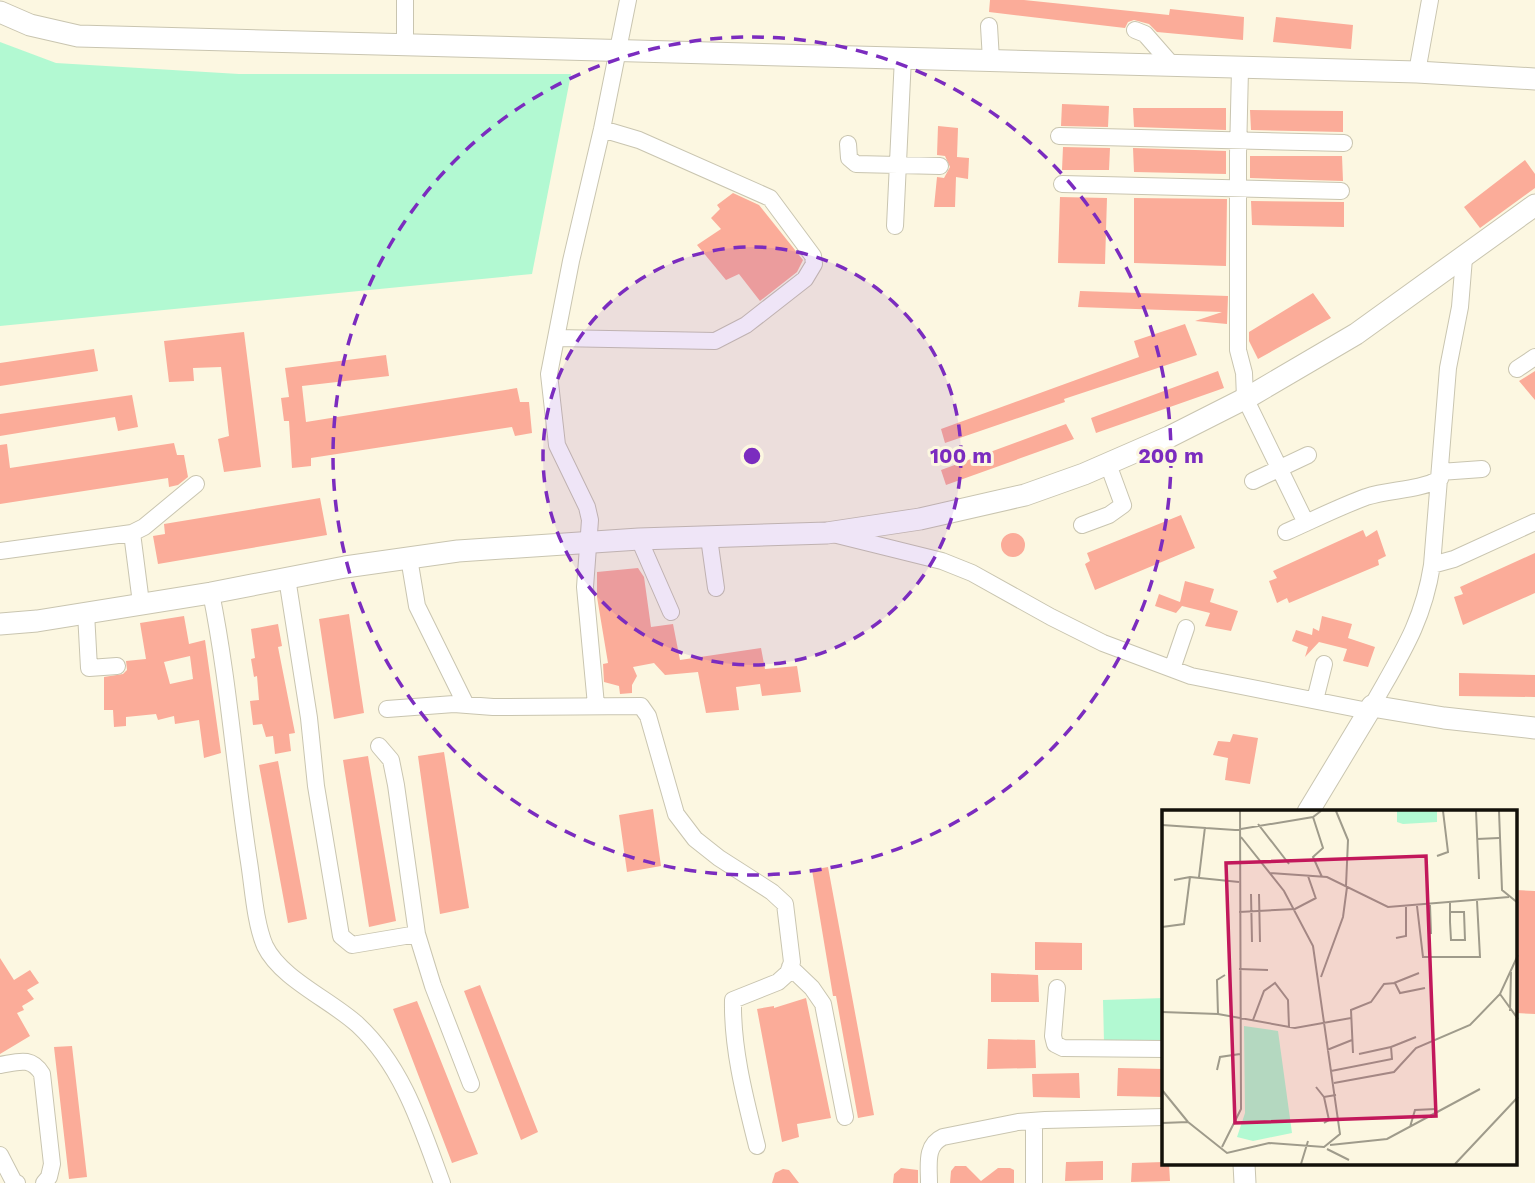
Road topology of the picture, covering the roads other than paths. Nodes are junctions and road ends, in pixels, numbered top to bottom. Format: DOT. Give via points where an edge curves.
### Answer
graph roads {
  1 [pos="405,0"];
  2 [pos="628,0"];
  3 [pos="1430,0"];
  4 [pos="0,12"];
  5 [pos="989,26"];
  6 [pos="1135,30"];
  7 [pos="405,44"];
  8 [pos="619,51"];
  9 [pos="903,57"];
  10 [pos="990,60"];
  11 [pos="1173,66"];
  12 [pos="1240,69"];
  13 [pos="1417,72"];
  14 [pos="1535,79"];
  15 [pos="602,129"];
  16 [pos="1059,136"];
  17 [pos="1238,141"];
  18 [pos="1344,143"];
  19 [pos="848,144"];
  20 [pos="898,165"];
  21 [pos="940,166"];
  22 [pos="1062,184"];
  23 [pos="1238,188"];
  24 [pos="1341,191"];
  25 [pos="1535,205"];
  26 [pos="894,226"];
  27 [pos="1464,258"];
  28 [pos="556,338"];
  29 [pos="1535,357"];
  30 [pos="1517,369"];
  31 [pos="1245,398"];
  32 [pos="1308,455"];
  33 [pos="1108,464"];
  34 [pos="1279,469"];
  35 [pos="1482,469"];
  36 [pos="1440,475"];
  37 [pos="1253,481"];
  38 [pos="196,484"];
  39 [pos="1535,522"];
  40 [pos="1306,523"];
  41 [pos="1082,525"];
  42 [pos="1286,532"];
  43 [pos="132,533"];
  44 [pos="827,533"];
  45 [pos="639,538"];
  46 [pos="709,538"];
  47 [pos="589,542"];
  48 [pos="0,551"];
  49 [pos="409,558"];
  50 [pos="1432,565"];
  51 [pos="287,578"];
  52 [pos="716,588"];
  53 [pos="211,593"];
  54 [pos="141,603"];
  55 [pos="671,612"];
  56 [pos="86,613"];
  57 [pos="0,624"];
  58 [pos="1186,628"];
  59 [pos="1324,664"];
  60 [pos="117,666"];
  61 [pos="1172,669"];
  62 [pos="1315,700"];
  63 [pos="466,705"];
  64 [pos="596,705"];
  65 [pos="1370,708"];
  66 [pos="387,709"];
  67 [pos="1535,728"];
  68 [pos="379,746"];
  69 [pos="1309,810"];
  70 [pos="417,934"];
  71 [pos="790,967"];
  72 [pos="1058,988"];
  73 [pos="1162,1049"];
  74 [pos="0,1065"];
  75 [pos="471,1084"];
  76 [pos="845,1117"];
  77 [pos="1162,1117"];
  78 [pos="1034,1121"];
  79 [pos="757,1146"];
  80 [pos="0,1155"];
  81 [pos="17,1183"];
  82 [pos="44,1183"];
  83 [pos="442,1183"];
  84 [pos="929,1183"];
  85 [pos="1034,1183"];
  1 -- 7 [label="street"];
  2 -- 8 [label="street"];
  3 -- 13 [label="street"];
  4 -- 7 [label="street" via="30,25 78,36"];
  5 -- 10 [label="street"];
  6 -- 11 [label="street" via="1145,34"];
  7 -- 8 [label="street"];
  8 -- 9 [label="street"];
  8 -- 15 [label="street"];
  9 -- 10 [label="street"];
  9 -- 20 [label="street"];
  10 -- 11 [label="street"];
  11 -- 12 [label="street"];
  12 -- 13 [label="street"];
  12 -- 17 [label="street"];
  13 -- 14 [label="street"];
  15 -- 28 [label="street"];
  15 -- 28 [label="street" via="639,140 770,198 813,256 814,264 805,279 746,325 715,341"];
  16 -- 17 [label="street"];
  17 -- 18 [label="street"];
  17 -- 23 [label="street"];
  19 -- 20 [label="street" via="849,158 856,164"];
  20 -- 21 [label="street"];
  20 -- 26 [label="street"];
  22 -- 23 [label="street"];
  23 -- 24 [label="street"];
  23 -- 31 [label="street" via="1238,350"];
  25 -- 27 [label="street"];
  27 -- 31 [label="street" via="1356,334"];
  27 -- 36 [label="street" via="1448,368"];
  28 -- 47 [label="street" via="549,374 557,445 587,507"];
  29 -- 30 [label="street"];
  31 -- 33 [label="street"];
  31 -- 34 [label="street"];
  32 -- 34 [label="street"];
  33 -- 41 [label="street" via="1123,505"];
  33 -- 44 [label="street" via="1025,495 920,519"];
  34 -- 37 [label="street"];
  34 -- 40 [label="street"];
  35 -- 36 [label="street"];
  36 -- 40 [label="street" via="1424,487 1367,497"];
  36 -- 50 [label="street"];
  38 -- 43 [label="street"];
  39 -- 50 [label="street"];
  40 -- 42 [label="street"];
  43 -- 48 [label="street"];
  43 -- 54 [label="street"];
  44 -- 46 [label="street"];
  44 -- 61 [label="street" via="942,561 1103,643"];
  45 -- 46 [label="street"];
  45 -- 47 [label="street"];
  45 -- 55 [label="street"];
  46 -- 52 [label="street"];
  47 -- 49 [label="street"];
  47 -- 64 [label="street" via="585,587"];
  49 -- 51 [label="street"];
  49 -- 63 [label="street" via="417,606"];
  50 -- 65 [label="street" via="1415,629"];
  51 -- 53 [label="street"];
  51 -- 70 [label="street" via="341,936 352,945"];
  53 -- 54 [label="street"];
  53 -- 83 [label="street" via="265,946 278,964 357,1025 389,1060"];
  54 -- 56 [label="street"];
  56 -- 57 [label="street"];
  56 -- 60 [label="street" via="89,668"];
  58 -- 61 [label="street"];
  59 -- 62 [label="street"];
  61 -- 62 [label="street"];
  62 -- 65 [label="street"];
  63 -- 64 [label="street"];
  63 -- 66 [label="street"];
  64 -- 71 [label="street" via="641,706 683,826 719,858 785,904"];
  65 -- 67 [label="street"];
  65 -- 69 [label="street"];
  68 -- 70 [label="street" via="391,760"];
  70 -- 75 [label="street"];
  71 -- 76 [label="street" via="823,1004"];
  71 -- 79 [label="street" via="778,982 733,1000 744,1094"];
  72 -- 73 [label="street" via="1055,1044 1063,1048"];
  74 -- 82 [label="street" via="30,1061 42,1074 52,1164"];
  77 -- 78 [label="street"];
  78 -- 84 [label="street" via="936,1140 930,1149"];
  78 -- 85 [label="street"];
  80 -- 81 [label="street"];
}
